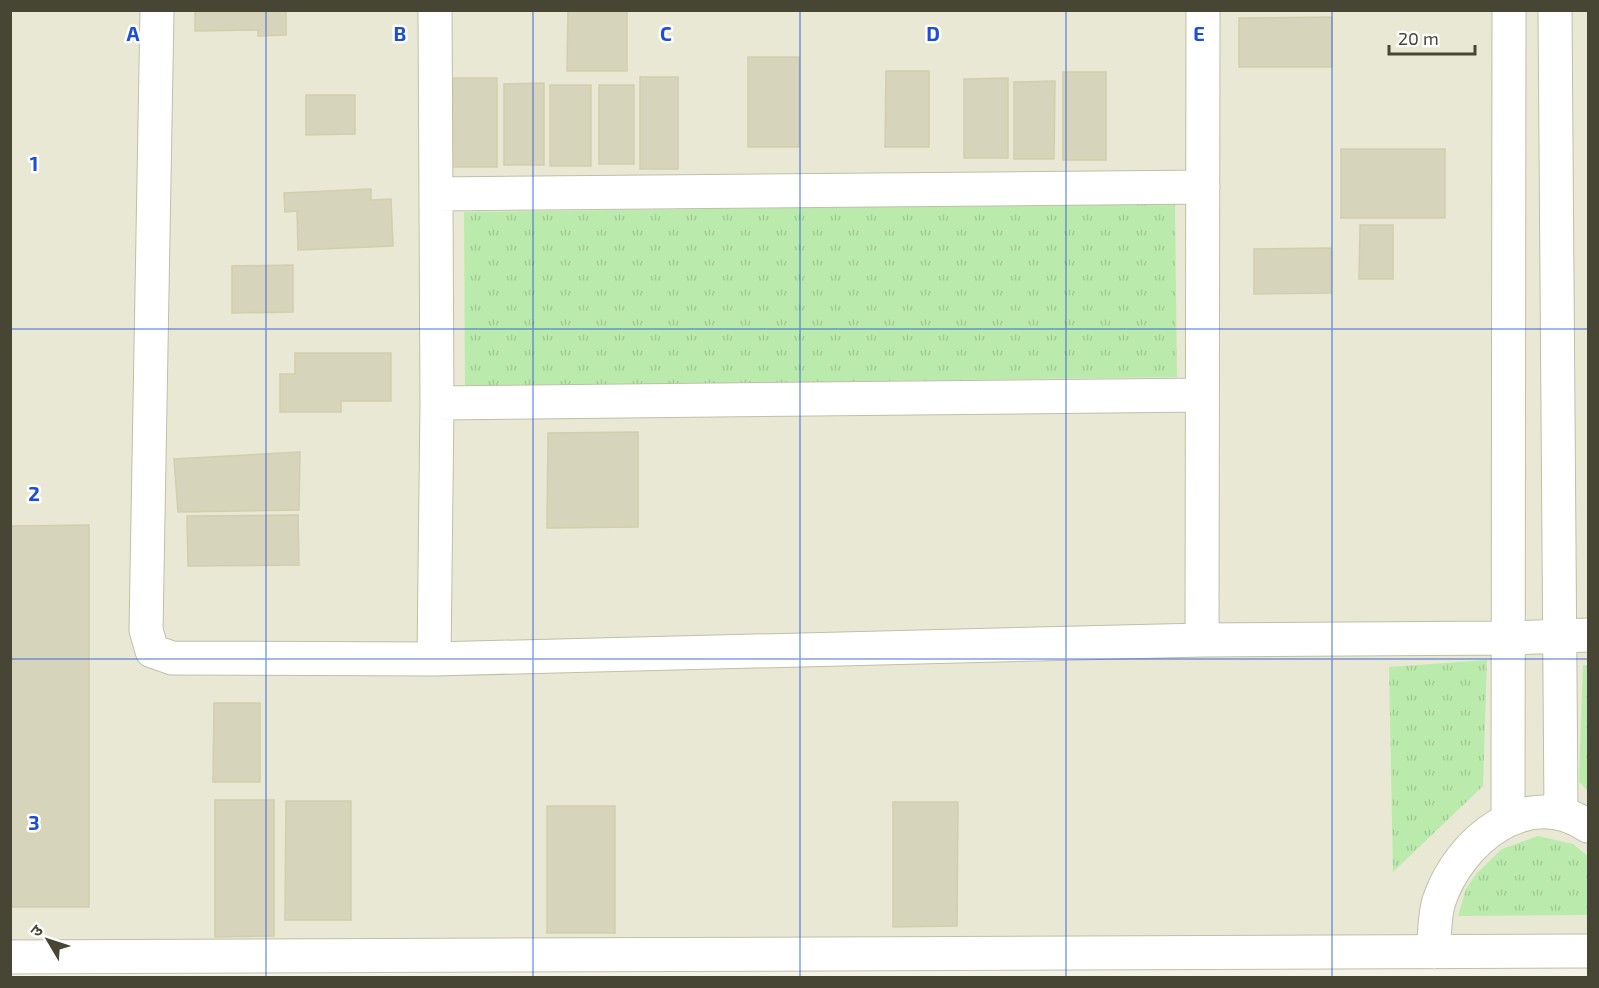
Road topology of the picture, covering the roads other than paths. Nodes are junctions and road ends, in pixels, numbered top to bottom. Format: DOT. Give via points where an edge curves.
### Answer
graph roads {
  1 [pos="157,10"];
  2 [pos="435,10"];
  3 [pos="1203,10"];
  4 [pos="1509,10"];
  5 [pos="1555,10"];
  6 [pos="1203,186"];
  7 [pos="436,194"];
  8 [pos="1202,395"];
  9 [pos="437,403"];
  10 [pos="1574,635"];
  11 [pos="1508,639"];
  12 [pos="1202,640"];
  13 [pos="434,659"];
  14 [pos="1508,820"];
  15 [pos="1575,820"];
  16 [pos="1588,951"];
  17 [pos="1433,952"];
  18 [pos="10,957"];
  1 -- 13 [label="street" via="146,630 152,651 172,658"];
  2 -- 7 [label="street"];
  3 -- 6 [label="street"];
  4 -- 11 [label="street"];
  5 -- 10 [label="street"];
  6 -- 7 [label="street"];
  6 -- 8 [label="street"];
  7 -- 9 [label="street"];
  8 -- 9 [label="street"];
  8 -- 12 [label="street"];
  9 -- 13 [label="street"];
  10 -- 11 [label="street"];
  10 -- 15 [label="street"];
  11 -- 12 [label="street"];
  11 -- 14 [label="street"];
  12 -- 13 [label="street"];
  14 -- 15 [label="street" via="1541,811"];
  14 -- 17 [label="street" via="1481,836 1455,866 1438,903"];
  16 -- 17 [label="street"];
  17 -- 18 [label="street"];
}
